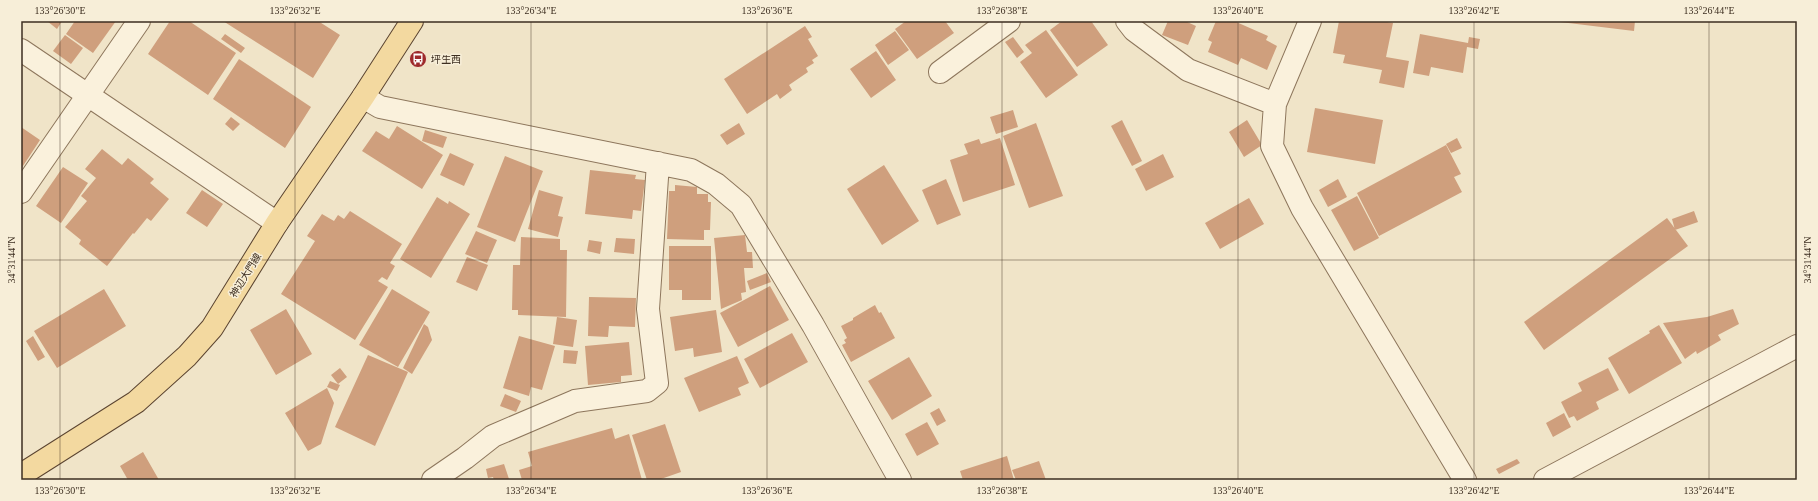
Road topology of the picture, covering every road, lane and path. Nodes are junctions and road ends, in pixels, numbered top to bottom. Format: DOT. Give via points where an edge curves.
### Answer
graph roads {
  1 [pos="139,21"];
  2 [pos="412,21"];
  3 [pos="1009,21"];
  4 [pos="1127,21"];
  5 [pos="1310,21"];
  6 [pos="21,50"];
  7 [pos="940,72"];
  8 [pos="89,95"];
  9 [pos="363,97"];
  10 [pos="1276,104"];
  11 [pos="658,163"];
  12 [pos="21,192"];
  13 [pos="278,223"];
  14 [pos="1797,346"];
  15 [pos="21,475"];
  16 [pos="433,480"];
  17 [pos="900,480"];
  18 [pos="1465,480"];
  19 [pos="1545,480"];
  1 -- 8 [label="street"];
  2 -- 9 [label="main road, 神辺大門線"];
  3 -- 7 [label="street"];
  4 -- 10 [label="street" via="1134,30 1188,70"];
  5 -- 10 [label="street"];
  6 -- 8 [label="street"];
  8 -- 12 [label="street"];
  8 -- 13 [label="street"];
  9 -- 11 [label="street" via="380,107"];
  9 -- 13 [label="main road, 神辺大門線"];
  10 -- 18 [label="street" via="1272,146 1302,208"];
  11 -- 16 [label="street" via="648,309 657,383 647,391 575,401 493,436"];
  11 -- 17 [label="street" via="691,170 716,184 742,205"];
  13 -- 15 [label="main road, 神辺大門線" via="212,328 187,356 136,402"];
  14 -- 19 [label="street"];
}
